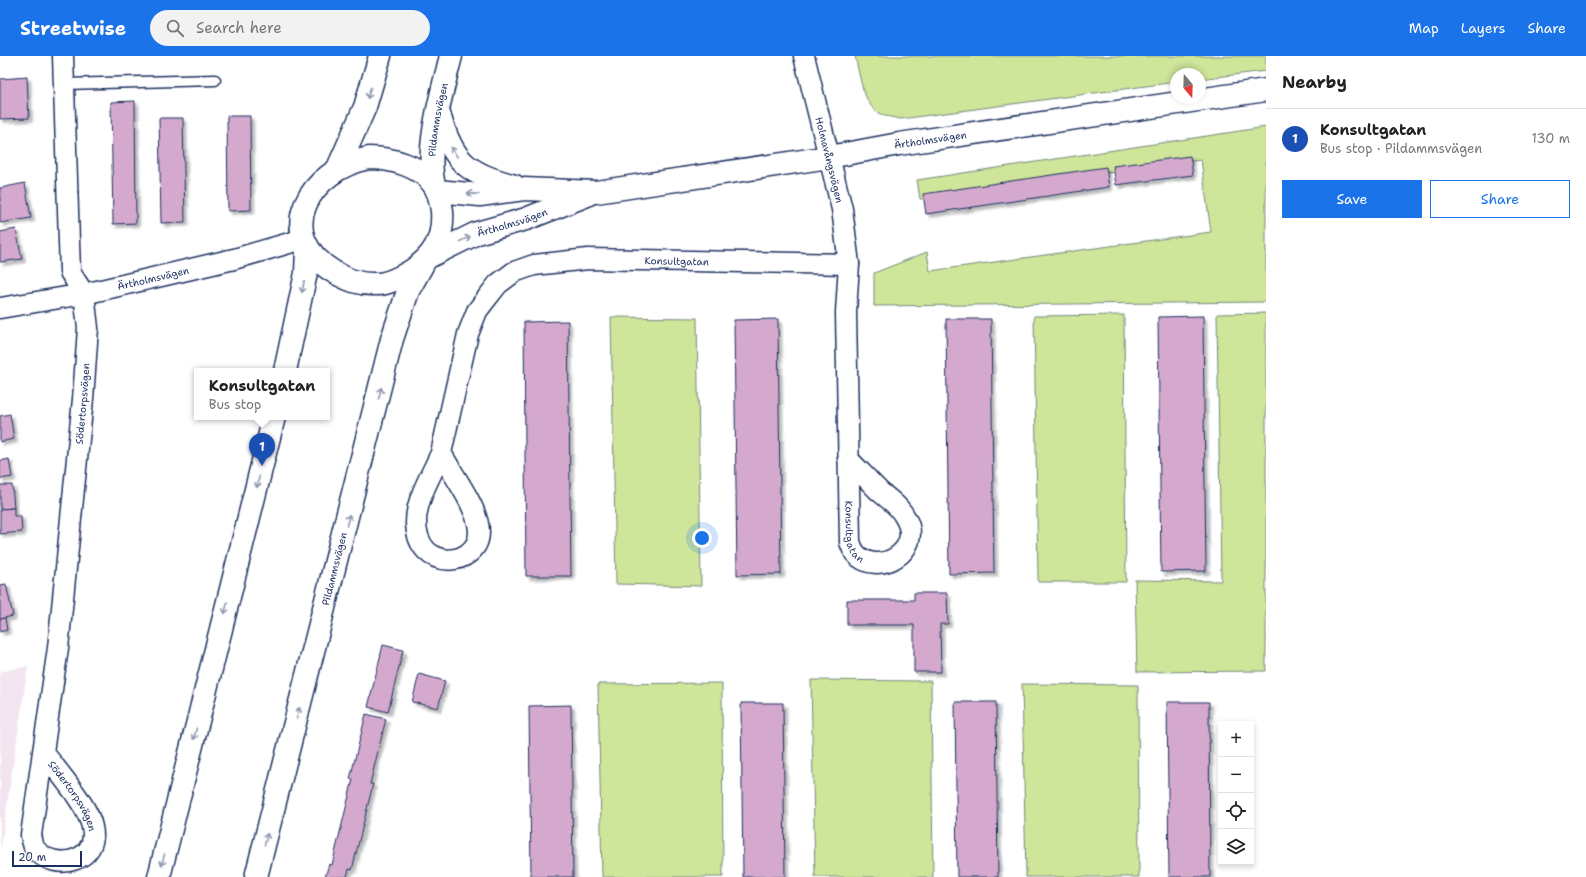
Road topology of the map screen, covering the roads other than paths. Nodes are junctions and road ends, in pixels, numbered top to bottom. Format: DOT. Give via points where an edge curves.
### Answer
graph roads {
  1 [pos="63,56"];
  2 [pos="380,56"];
  3 [pos="451,56"];
  4 [pos="804,56"];
  5 [pos="215,80"];
  6 [pos="64,84"];
  7 [pos="1266,90"];
  8 [pos="438,111"];
  9 [pos="829,157"];
  10 [pos="338,168"];
  11 [pos="435,188"];
  12 [pos="524,189"];
  13 [pos="596,192"];
  14 [pos="305,244"];
  15 [pos="426,260"];
  16 [pos="848,264"];
  17 [pos="84,294"];
  18 [pos="0,308"];
  19 [pos="286,368"];
  20 [pos="273,420"];
  21 [pos="441,453"];
  22 [pos="848,459"];
  23 [pos="44,753"];
  24 [pos="159,877"];
  25 [pos="256,877"];
  1 -- 6 [label="street, Södertorpsvägen"];
  2 -- 10 [label="main road, one-way" via="365,107"];
  3 -- 8 [label="main road, Pildammsvägen"];
  4 -- 9 [label="street, Holmavångsvägen"];
  5 -- 6 [label="lane"];
  6 -- 17 [label="street, Södertorpsvägen" via="70,272"];
  7 -- 9 [label="main road, Ärtholmsvägen"];
  8 -- 11 [label="main road, Pildammsvägen" via="431,175"];
  12 -- 8 [label="main road, one-way" via="486,178 463,163 453,151 444,133"];
  9 -- 13 [label="main road, Ärtholmsvägen"];
  9 -- 16 [label="street, Holmavångsvägen" via="842,209"];
  10 -- 11 [label="main road" via="352,161 380,158 421,173"];
  10 -- 14 [label="main road" via="319,184 306,206 300,229"];
  12 -- 11 [label="main road, Ärtholmsvägen, one-way" via="480,195"];
  11 -- 15 [label="main road" via="441,204 442,224 439,240"];
  12 -- 13 [label="main road, Ärtholmsvägen"];
  15 -- 13 [label="main road, Ärtholmsvägen, one-way" via="477,233"];
  14 -- 15 [label="main road, Ärtholmsvägen" via="330,269 354,282 365,284 379,284 396,279"];
  14 -- 17 [label="street, Ärtholmsvägen"];
  14 -- 19 [label="main road, one-way" via="306,273"];
  25 -- 15 [label="main road, Pildammsvägen, one-way" via="392,339 408,291"];
  16 -- 21 [label="street, Konsultgatan" via="588,259 534,265 514,272 498,284 477,311 468,334"];
  16 -- 22 [label="street, Konsultgatan"];
  17 -- 18 [label="street, Ärtholmsvägen"];
  17 -- 23 [label="street, Södertorpsvägen" via="88,328 83,399 58,648"];
  20 -- 24 [label="main road, one-way"];
  21 -- 21 [label="street, Konsultgatan" via="421,498 416,521 418,536 424,548 435,558 448,560 462,558 473,549 479,534 474,512"];
  22 -- 22 [label="street, Konsultgatan" via="850,542 855,553 867,560 881,563 897,557 907,548 911,534 906,519 896,505"];
  23 -- 23 [label="street, Södertorpsvägen" via="31,835 35,848 48,860 62,863 78,859 88,851 94,841 92,826 80,802"];
}
